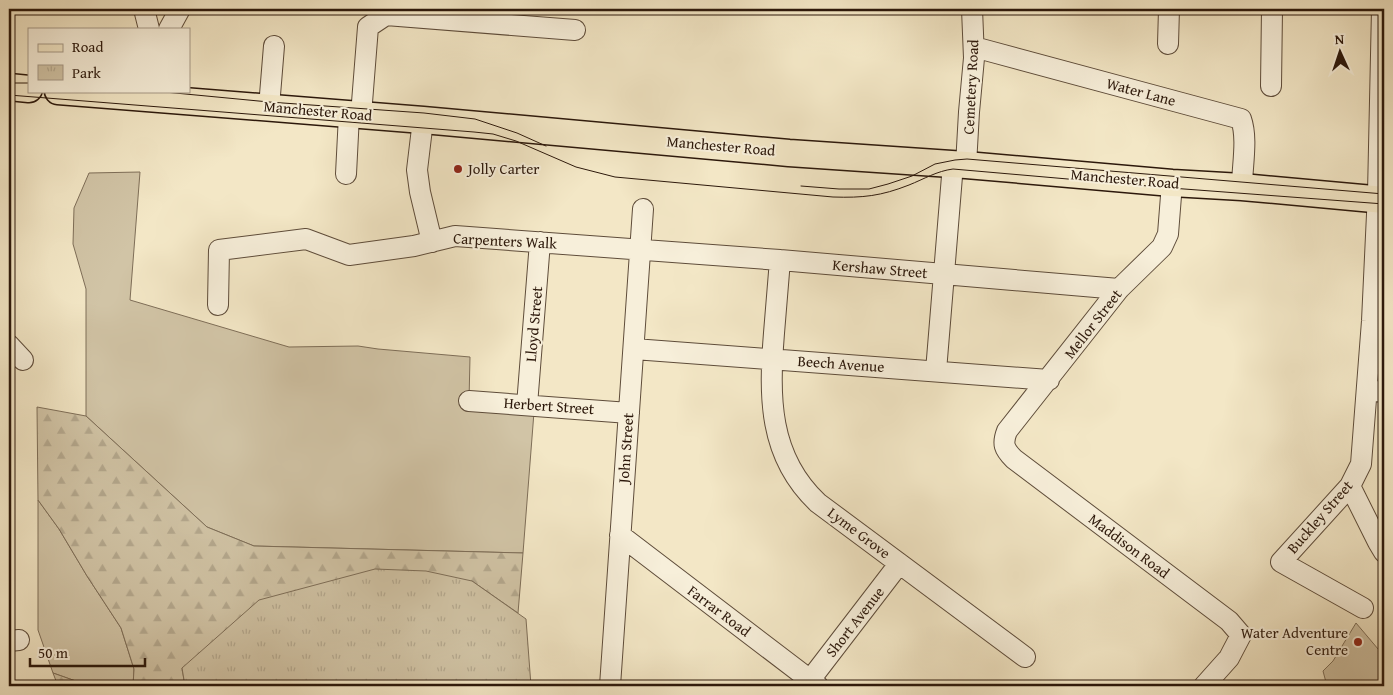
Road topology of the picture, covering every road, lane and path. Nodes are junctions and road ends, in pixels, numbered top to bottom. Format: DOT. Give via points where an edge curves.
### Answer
graph roads {
  1 [pos="144,9"];
  2 [pos="180,9"];
  3 [pos="972,9"];
  4 [pos="1169,9"];
  5 [pos="1272,9"];
  6 [pos="1382,9"];
  7 [pos="149,28"];
  8 [pos="170,28"];
  9 [pos="575,30"];
  10 [pos="1168,44"];
  11 [pos="274,46"];
  12 [pos="974,47"];
  13 [pos="1271,86"];
  14 [pos="9,87"];
  15 [pos="28,89"];
  16 [pos="82,92"];
  17 [pos="156,95"];
  18 [pos="269,107"];
  19 [pos="355,115"];
  20 [pos="423,120"];
  21 [pos="960,165"];
  22 [pos="346,174"];
  23 [pos="1172,183"];
  24 [pos="1242,187"];
  25 [pos="1381,200"];
  26 [pos="644,209"];
  27 [pos="432,242"];
  28 [pos="540,242"];
  29 [pos="641,250"];
  30 [pos="780,260"];
  31 [pos="944,274"];
  32 [pos="1119,289"];
  33 [pos="218,305"];
  34 [pos="1378,321"];
  35 [pos="9,345"];
  36 [pos="634,349"];
  37 [pos="772,359"];
  38 [pos="23,360"];
  39 [pos="936,372"];
  40 [pos="1049,380"];
  41 [pos="1375,391"];
  42 [pos="469,400"];
  43 [pos="527,405"];
  44 [pos="629,412"];
  45 [pos="1014,459"];
  46 [pos="1350,486"];
  47 [pos="620,535"];
  48 [pos="1384,552"];
  49 [pos="900,564"];
  50 [pos="1363,608"];
  51 [pos="1025,657"];
  52 [pos="814,683"];
  53 [pos="610,686"];
  54 [pos="1204,686"];
  1 -- 7 [label="street"];
  2 -- 8 [label="street"];
  3 -- 12 [label="street, Cemetery Road"];
  4 -- 10 [label="street"];
  5 -- 13 [label="street"];
  6 -- 25 [label="street, Buckley Street"];
  9 -- 19 [label="street" via="386,15 368,27"];
  11 -- 18 [label="street"];
  12 -- 21 [label="street, Cemetery Road"];
  12 -- 24 [label="street, Water Lane" via="1241,119 1244,126"];
  14 -- 15 [label="main road"];
  16 -- 17 [label="main road, Manchester Road"];
  17 -- 18 [label="main road, Manchester Road"];
  18 -- 19 [label="main road, Manchester Road"];
  19 -- 20 [label="main road, Manchester Road"];
  19 -- 22 [label="street"];
  20 -- 21 [label="main road, Manchester Road"];
  20 -- 27 [label="street" via="416,170"];
  21 -- 23 [label="main road, Manchester Road"];
  21 -- 31 [label="street, Cemetery Road"];
  23 -- 24 [label="main road, Manchester Road"];
  23 -- 32 [label="street, Mellor Street" via="1168,234 1162,247"];
  24 -- 25 [label="main road, Manchester Road"];
  25 -- 34 [label="street, Buckley Street"];
  26 -- 29 [label="street, John Street"];
  27 -- 28 [label="street, Carpenters Walk" via="455,236"];
  27 -- 33 [label="street, Carpenters Walk" via="349,254 306,239 219,250"];
  28 -- 29 [label="street, Carpenters Walk"];
  28 -- 43 [label="street, Lloyd Street"];
  29 -- 30 [label="street, Kershaw Street"];
  29 -- 36 [label="street, John Street"];
  30 -- 31 [label="street, Kershaw Street"];
  30 -- 37 [label="street, Lyme Grove"];
  31 -- 32 [label="street, Kershaw Street"];
  31 -- 39 [label="street, Cemetery Road"];
  32 -- 40 [label="street, Mellor Street"];
  34 -- 41 [label="street, Buckley Street"];
  35 -- 38 [label="street"];
  36 -- 37 [label="street, Beech Avenue"];
  36 -- 44 [label="street, John Street"];
  37 -- 39 [label="street, Beech Avenue"];
  37 -- 49 [label="street, Lyme Grove" via="774,419 784,454 795,474 818,503"];
  39 -- 40 [label="street, Beech Avenue"];
  40 -- 45 [label="street, Mellor Street" via="1007,431 1004,446"];
  41 -- 46 [label="street, Buckley Street" via="1361,464"];
  42 -- 43 [label="street, Herbert Street"];
  43 -- 44 [label="street, Herbert Street"];
  44 -- 47 [label="street, John Street"];
  45 -- 54 [label="street, Maddison Road" via="1229,621 1241,634 1229,658"];
  46 -- 48 [label="street"];
  46 -- 50 [label="street, Buckley Street" via="1281,562"];
  47 -- 52 [label="street, Farrar Road"];
  47 -- 53 [label="street, John Street"];
  49 -- 51 [label="street, Lyme Grove"];
  49 -- 52 [label="street, Short Avenue"];
}
